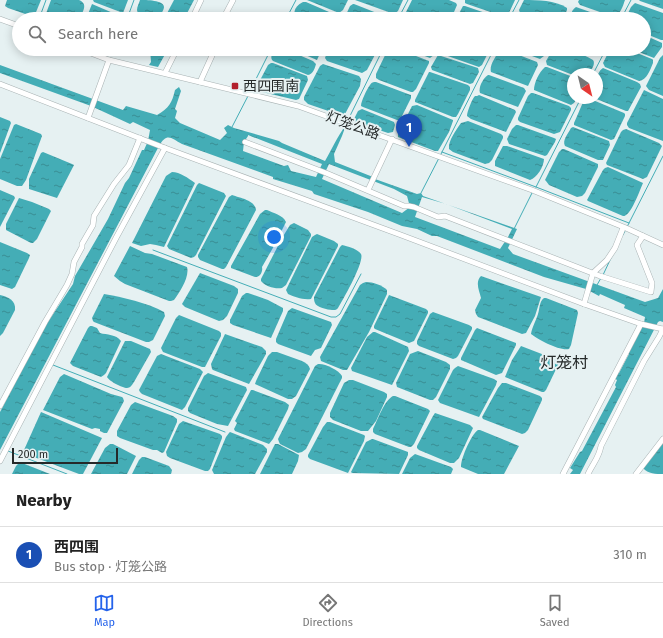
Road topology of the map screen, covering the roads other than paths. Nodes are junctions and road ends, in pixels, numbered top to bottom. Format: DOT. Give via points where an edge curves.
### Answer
graph roads {
  1 [pos="201,0"];
  2 [pos="232,0"];
  3 [pos="195,12"];
  4 [pos="226,12"];
  5 [pos="0,20"];
  6 [pos="12,24"];
  7 [pos="98,56"];
  8 [pos="174,56"];
  9 [pos="212,56"];
  10 [pos="109,60"];
  11 [pos="165,73"];
  12 [pos="200,82"];
  13 [pos="0,84"];
  14 [pos="88,118"];
  15 [pos="140,138"];
  16 [pos="392,139"];
  17 [pos="245,142"];
  18 [pos="165,148"];
  19 [pos="368,190"];
  20 [pos="625,228"];
  21 [pos="643,236"];
  22 [pos="663,245"];
  23 [pos="593,273"];
  24 [pos="584,304"];
  25 [pos="641,324"];
  26 [pos="663,329"];
  27 [pos="0,406"];
  28 [pos="663,439"];
  29 [pos="0,460"];
  30 [pos="563,474"];
  31 [pos="588,474"];
  32 [pos="636,474"];
  1 -- 3 [label="street"];
  2 -- 4 [label="street"];
  5 -- 6 [label="street"];
  7 -- 10 [label="street, 灯笼公路"];
  8 -- 11 [label="street"];
  9 -- 12 [label="street"];
  10 -- 11 [label="street, 灯笼公路"];
  10 -- 14 [label="street"];
  11 -- 12 [label="street, 灯笼公路"];
  12 -- 16 [label="street, 灯笼公路" via="298,106"];
  13 -- 14 [label="street"];
  14 -- 15 [label="street"];
  15 -- 18 [label="street"];
  15 -- 27 [label="street" via="129,165 94,216 93,225 74,262 70,280 44,322"];
  16 -- 19 [label="street"];
  16 -- 20 [label="street, 灯笼公路" via="534,190"];
  17 -- 23 [label="street" via="404,206 414,207 438,217 445,216"];
  18 -- 24 [label="street"];
  18 -- 29 [label="street"];
  20 -- 21 [label="street, 灯笼公路"];
  20 -- 23 [label="street" via="607,260"];
  21 -- 22 [label="street, 灯笼公路"];
  21 -- 23 [label="street" via="637,245 652,283 651,292"];
  23 -- 24 [label="street"];
  24 -- 25 [label="street"];
  25 -- 26 [label="street"];
  25 -- 30 [label="street"];
  26 -- 31 [label="street" via="644,361"];
  28 -- 32 [label="street"];
}
